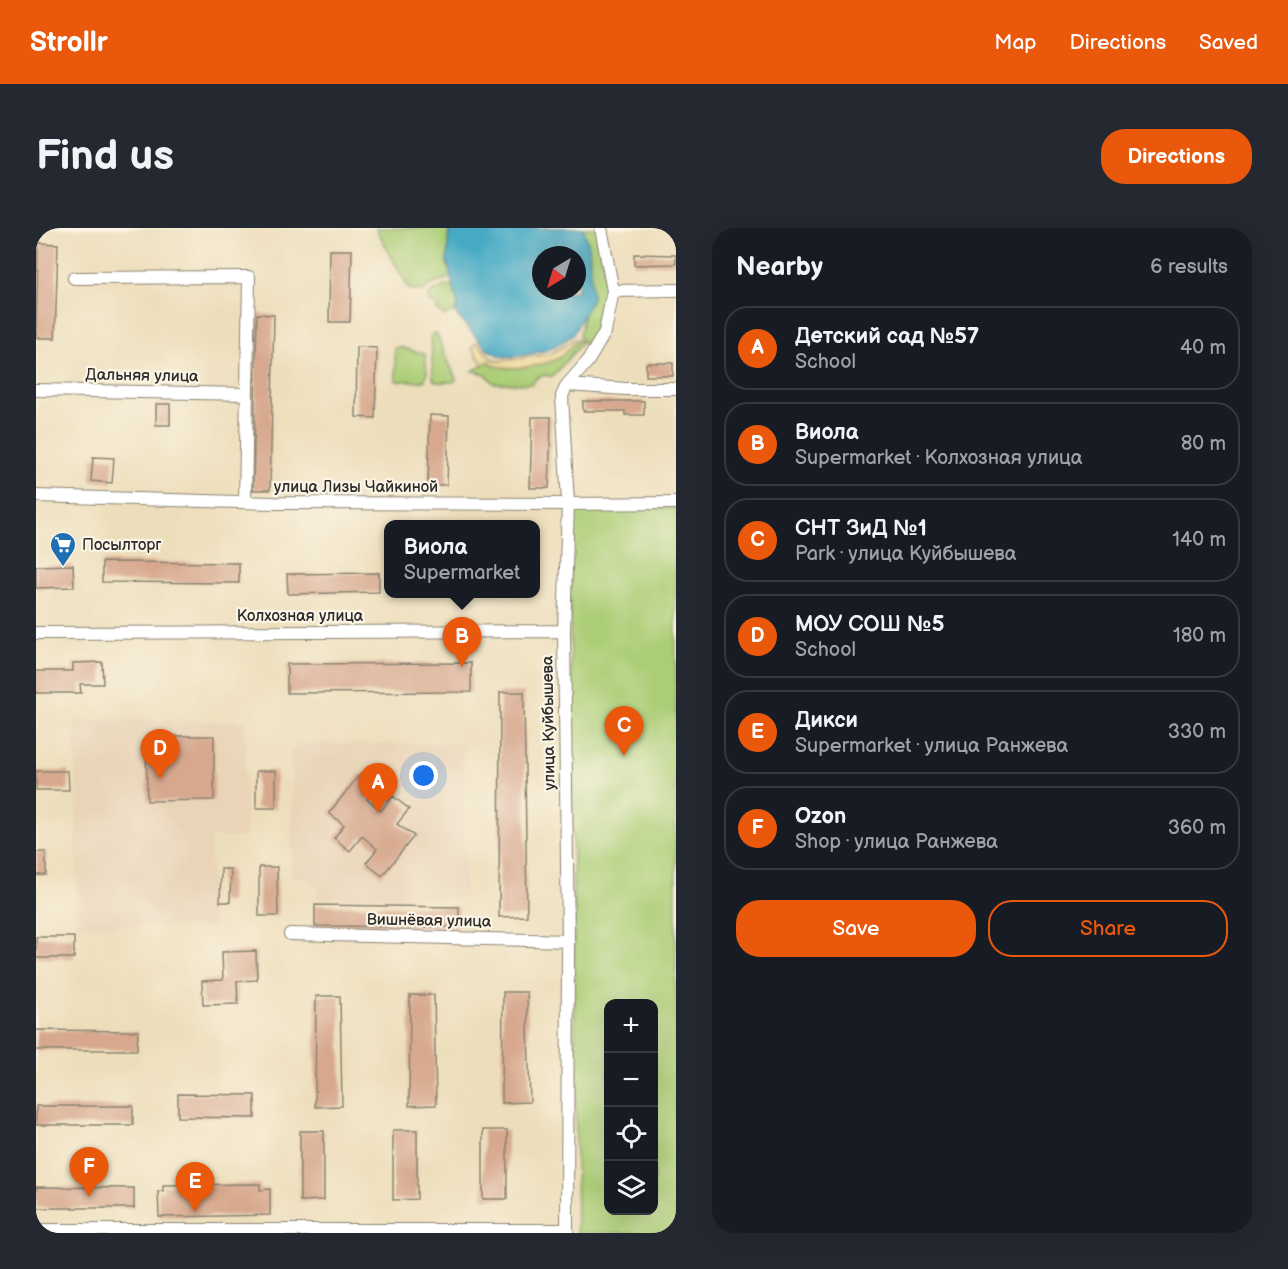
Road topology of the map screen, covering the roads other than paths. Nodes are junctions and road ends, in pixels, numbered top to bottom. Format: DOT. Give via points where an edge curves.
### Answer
graph roads {
  1 [pos="602,228"];
  2 [pos="74,278"];
  3 [pos="676,290"];
  4 [pos="613,291"];
  5 [pos="567,385"];
  6 [pos="676,389"];
  7 [pos="36,390"];
  8 [pos="247,394"];
  9 [pos="36,496"];
  10 [pos="245,502"];
  11 [pos="676,502"];
  12 [pos="568,504"];
  13 [pos="564,632"];
  14 [pos="36,633"];
  15 [pos="290,934"];
  16 [pos="568,941"];
  17 [pos="36,1230"];
  18 [pos="567,1232"];
  1 -- 4 [label="street"];
  2 -- 8 [label="street" via="249,277"];
  3 -- 4 [label="street"];
  4 -- 5 [label="street" via="605,332 588,361"];
  5 -- 6 [label="street"];
  5 -- 12 [label="street, улица Куйбышева" via="562,396"];
  7 -- 8 [label="street, Дальняя улица"];
  8 -- 10 [label="street"];
  9 -- 10 [label="street, улица Лизы Чайкиной"];
  10 -- 12 [label="street, улица Лизы Чайкиной"];
  11 -- 12 [label="street, улица Лизы Чайкиной"];
  12 -- 13 [label="street, улица Куйбышева"];
  13 -- 14 [label="street, Колхозная улица"];
  13 -- 16 [label="street, улица Куйбышева"];
  15 -- 16 [label="street, Вишнёвая улица"];
  16 -- 18 [label="street, улица Куйбышева"];
  17 -- 18 [label="street"];
}
